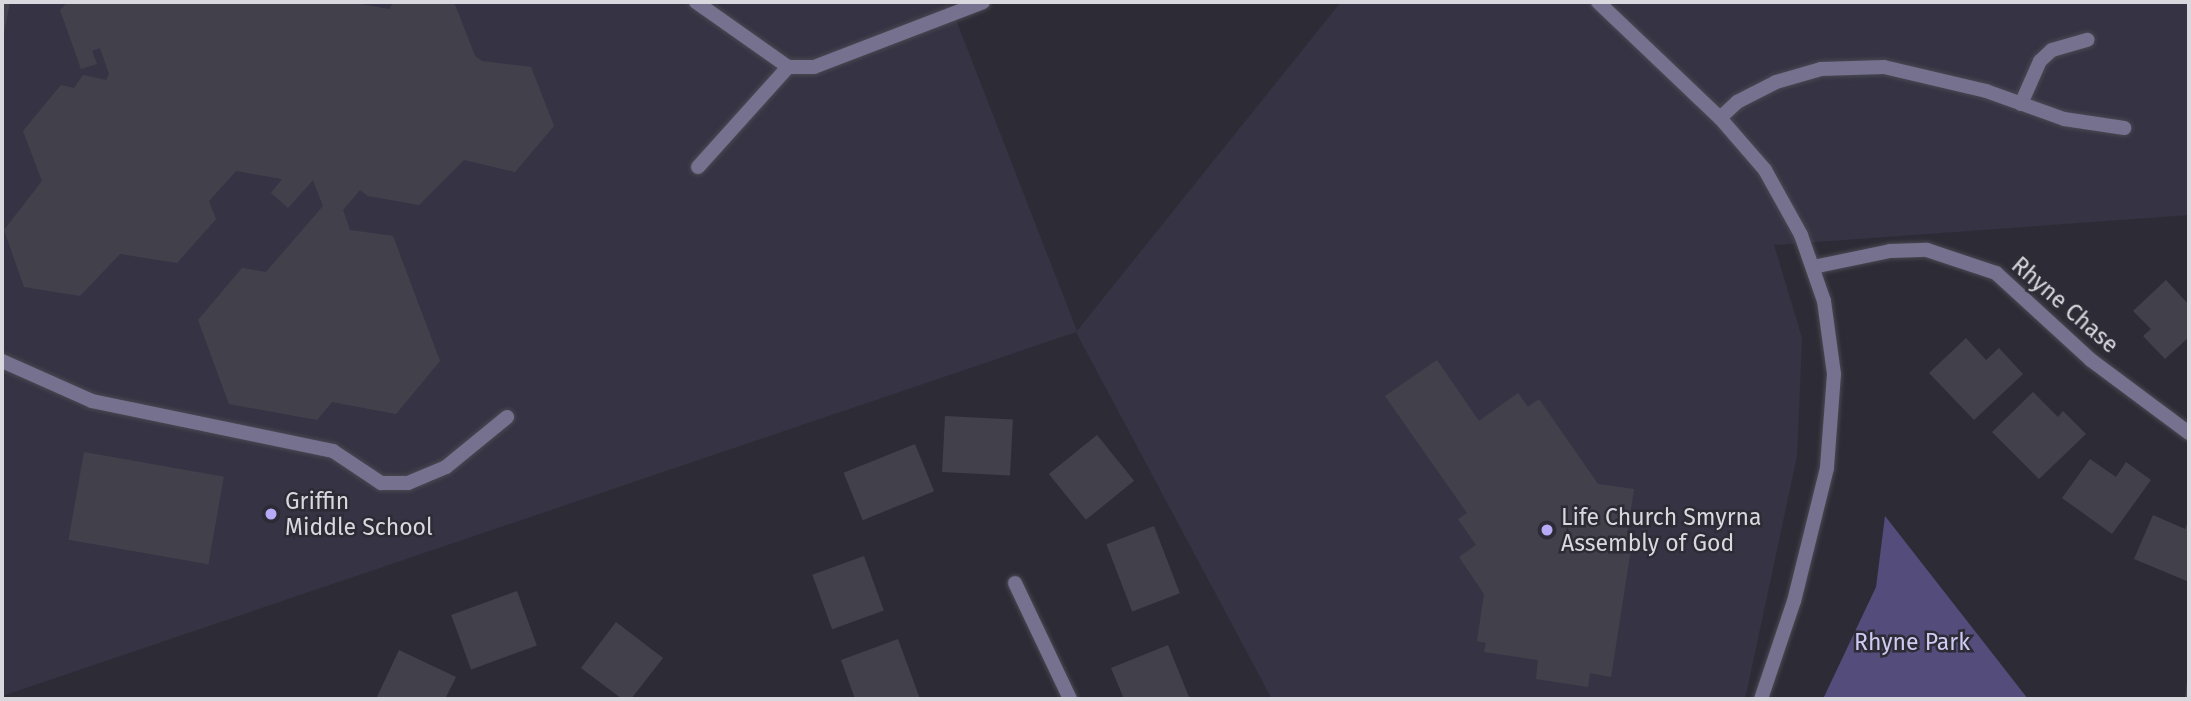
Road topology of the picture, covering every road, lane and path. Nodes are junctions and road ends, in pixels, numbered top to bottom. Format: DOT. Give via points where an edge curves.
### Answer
graph roads {
  1 [pos="696,2"];
  2 [pos="983,2"];
  3 [pos="1598,2"];
  4 [pos="2088,40"];
  5 [pos="788,67"];
  6 [pos="2021,104"];
  7 [pos="1720,118"];
  8 [pos="2124,128"];
  9 [pos="698,167"];
  10 [pos="1813,267"];
  11 [pos="2,361"];
  12 [pos="506,417"];
  13 [pos="2189,433"];
  14 [pos="1015,583"];
  15 [pos="1070,699"];
  16 [pos="1761,699"];
  1 -- 5 [label="street"];
  2 -- 5 [label="street" via="827,62"];
  3 -- 7 [label="street"];
  4 -- 6 [label="street" via="2052,50 2040,61"];
  5 -- 9 [label="street"];
  6 -- 7 [label="street" via="1884,67 1821,69 1776,82 1737,102"];
  6 -- 8 [label="street" via="2064,118"];
  7 -- 10 [label="street" via="1785,201"];
  10 -- 13 [label="street, Rhyne Chase" via="1902,250 1927,250 1978,265 2017,289 2091,360"];
  10 -- 16 [label="street" via="1831,338 1834,374 1827,468 1794,601"];
  11 -- 12 [label="street" via="92,401 333,452 381,483 408,483 446,467"];
  14 -- 15 [label="street"];
}
